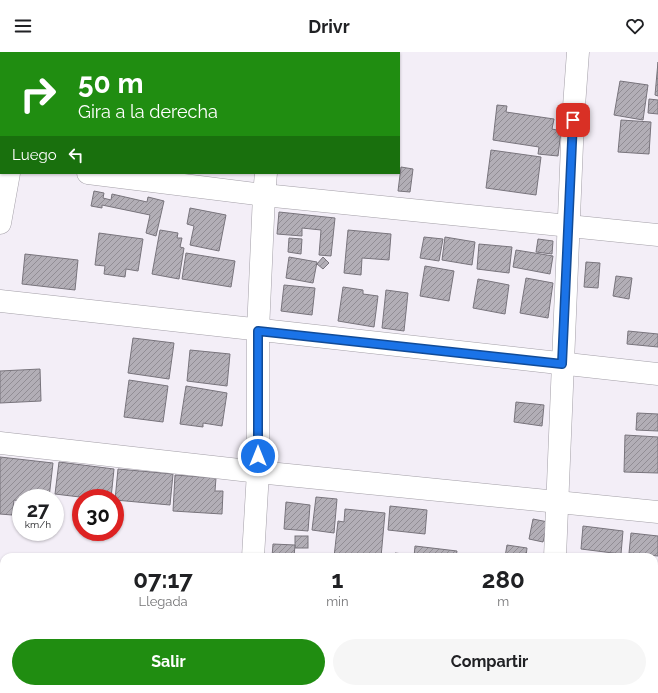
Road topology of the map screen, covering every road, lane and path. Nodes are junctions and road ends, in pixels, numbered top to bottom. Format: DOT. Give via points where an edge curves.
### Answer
graph roads {
  1 [pos="578,52"];
  2 [pos="9,174"];
  3 [pos="96,174"];
  4 [pos="266,174"];
  5 [pos="264,196"];
  6 [pos="0,223"];
  7 [pos="569,226"];
  8 [pos="658,235"];
  9 [pos="0,302"];
  10 [pos="258,331"];
  11 [pos="562,364"];
  12 [pos="658,374"];
  13 [pos="0,443"];
  14 [pos="258,472"];
  15 [pos="557,501"];
  16 [pos="658,512"];
  17 [pos="253,553"];
  18 [pos="555,553"];
  1 -- 7 [label="street"];
  2 -- 6 [label="street"];
  3 -- 5 [label="street"];
  4 -- 5 [label="street"];
  5 -- 7 [label="street"];
  5 -- 10 [label="street"];
  7 -- 8 [label="street"];
  7 -- 11 [label="street"];
  9 -- 10 [label="street"];
  10 -- 11 [label="street"];
  10 -- 14 [label="street"];
  11 -- 12 [label="street"];
  11 -- 15 [label="street"];
  13 -- 14 [label="street"];
  14 -- 15 [label="street"];
  14 -- 17 [label="street"];
  15 -- 16 [label="street"];
  15 -- 18 [label="street"];
}
